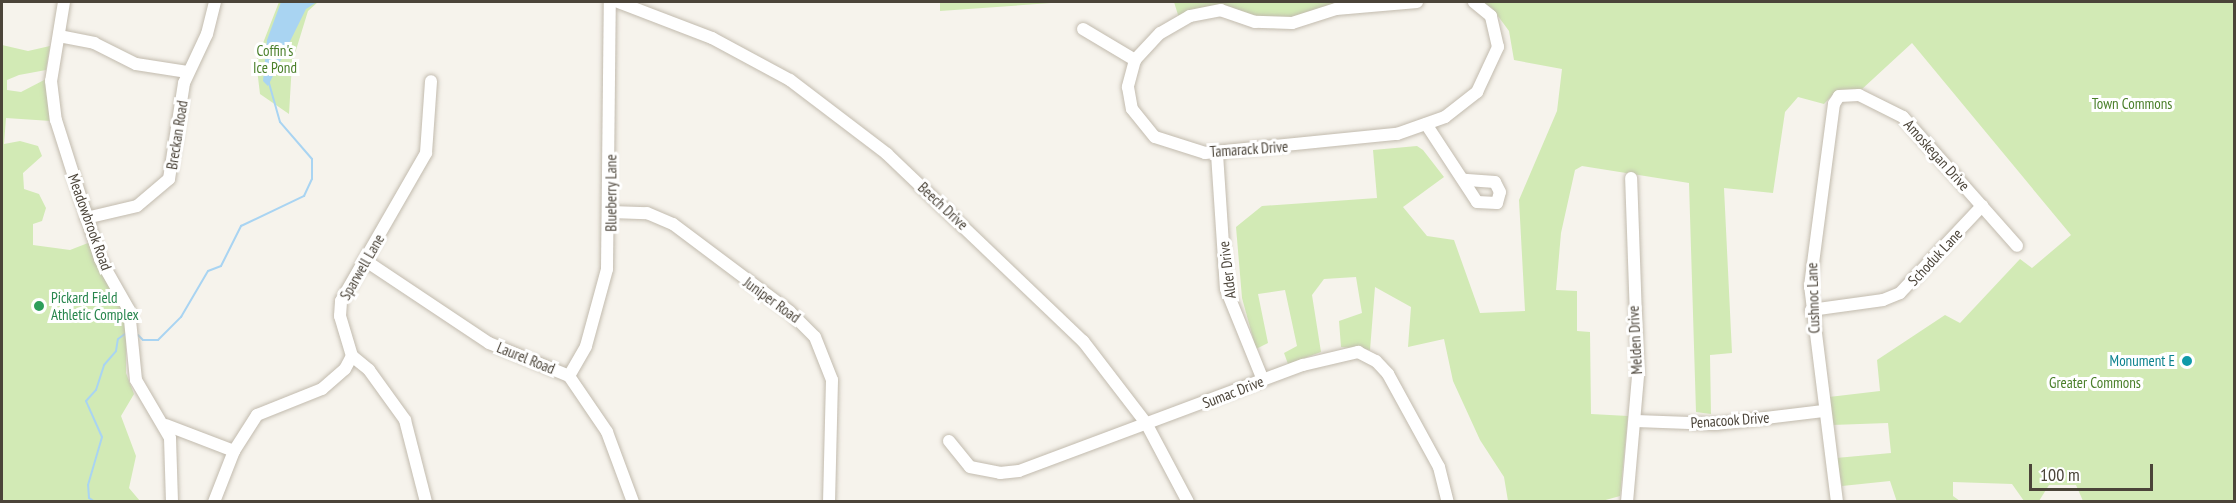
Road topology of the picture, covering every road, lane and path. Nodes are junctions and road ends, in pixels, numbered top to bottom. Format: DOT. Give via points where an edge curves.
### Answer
graph roads {
  1 [pos="64,2"];
  2 [pos="215,2"];
  3 [pos="610,2"];
  4 [pos="618,2"];
  5 [pos="1417,2"];
  6 [pos="1474,2"];
  7 [pos="1083,29"];
  8 [pos="59,36"];
  9 [pos="1135,60"];
  10 [pos="187,72"];
  11 [pos="431,81"];
  12 [pos="1839,96"];
  13 [pos="1426,124"];
  14 [pos="1218,153"];
  15 [pos="1631,178"];
  16 [pos="1464,180"];
  17 [pos="1982,206"];
  18 [pos="611,212"];
  19 [pos="87,218"];
  20 [pos="2017,246"];
  21 [pos="366,261"];
  22 [pos="1811,310"];
  23 [pos="352,356"];
  24 [pos="569,376"];
  25 [pos="1263,380"];
  26 [pos="1823,411"];
  27 [pos="1636,421"];
  28 [pos="1146,423"];
  29 [pos="166,425"];
  30 [pos="949,441"];
  31 [pos="234,451"];
  32 [pos="172,501"];
  33 [pos="214,501"];
  34 [pos="426,501"];
  35 [pos="633,501"];
  36 [pos="830,501"];
  37 [pos="1188,501"];
  38 [pos="1448,501"];
  39 [pos="1626,501"];
  40 [pos="1836,501"];
  1 -- 8 [label="street, Meadowbrook Road"];
  2 -- 10 [label="street, Breckan Road" via="207,34"];
  3 -- 18 [label="street, Blueberry Lane"];
  4 -- 28 [label="street, Beech Drive" via="712,38 790,80 887,154 1083,341"];
  5 -- 9 [label="street" via="1336,9 1292,23 1255,22 1221,10 1190,16 1160,33"];
  6 -- 13 [label="street, Tamarack Drive" via="1491,16 1498,47 1477,92 1445,117"];
  7 -- 9 [label="street"];
  8 -- 10 [label="street" via="94,43 136,64"];
  8 -- 19 [label="street, Meadowbrook Road" via="52,103"];
  9 -- 14 [label="street, Tamarack Drive" via="1128,87 1138,121 1165,143"];
  10 -- 19 [label="street, Breckan Road" via="174,165 165,186 137,206"];
  11 -- 21 [label="street, Sparwell Lane" via="426,153"];
  12 -- 17 [label="street, Amoskegan Drive" via="1869,98 1903,117"];
  12 -- 22 [label="street, Cushnoc Lane" via="1832,112 1812,241"];
  13 -- 14 [label="street, Tamarack Drive" via="1397,135"];
  13 -- 16 [label="street"];
  14 -- 25 [label="street, Alder Drive" via="1226,289"];
  15 -- 27 [label="street, Melden Drive"];
  17 -- 20 [label="street, Amoskegan Drive"];
  17 -- 22 [label="street, Schoduk Lane" via="1900,293 1883,300"];
  18 -- 24 [label="street, Blueberry Lane" via="601,297 586,346"];
  18 -- 36 [label="street, Juniper Road" via="647,213 673,224 790,312 815,337 832,380"];
  19 -- 29 [label="street, Meadowbrook Road" via="100,259 129,310 136,380 144,399"];
  21 -- 23 [label="street, Sparwell Lane" via="339,308"];
  21 -- 24 [label="street, Laurel Road" via="489,343"];
  22 -- 26 [label="street, Cushnoc Lane"];
  23 -- 31 [label="street" via="345,369 322,389 257,415"];
  23 -- 34 [label="street" via="369,370 405,420"];
  24 -- 35 [label="street, Laurel Road" via="607,432"];
  25 -- 28 [label="street, Sumac Drive"];
  25 -- 38 [label="street, Sumac Drive" via="1337,353 1358,352 1376,361 1388,374 1439,467"];
  26 -- 27 [label="street, Penacook Drive" via="1716,424"];
  26 -- 40 [label="street, Cushnoc Lane"];
  27 -- 39 [label="street, Melden Drive"];
  28 -- 30 [label="street, Sumac Drive" via="1010,473 970,467"];
  28 -- 37 [label="street, Beech Drive"];
  29 -- 31 [label="street"];
  29 -- 32 [label="street, Meadowbrook Road" via="173,451"];
  31 -- 33 [label="street"];
}
